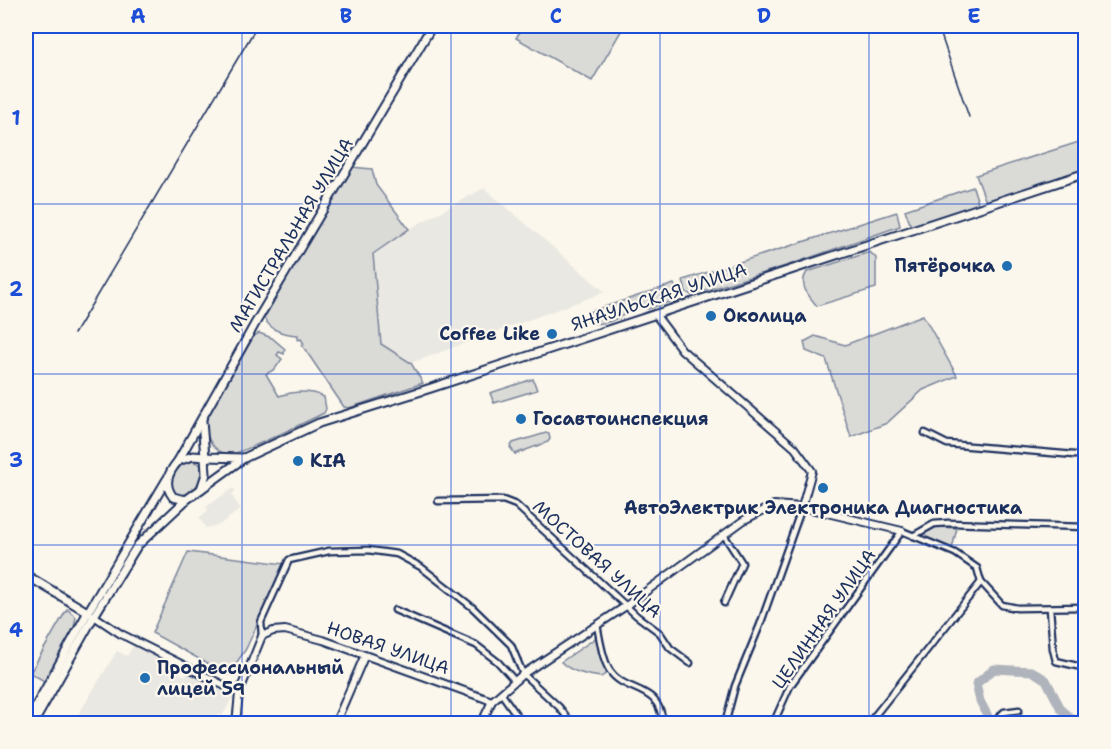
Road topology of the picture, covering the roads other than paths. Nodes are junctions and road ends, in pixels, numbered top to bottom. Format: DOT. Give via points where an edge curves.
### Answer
graph roads {
  1 [pos="432,26"];
  2 [pos="1086,173"];
  3 [pos="655,314"];
  4 [pos="202,417"];
  5 [pos="925,433"];
  6 [pos="1086,456"];
  7 [pos="205,457"];
  8 [pos="244,458"];
  9 [pos="178,461"];
  10 [pos="167,479"];
  11 [pos="200,490"];
  12 [pos="186,500"];
  13 [pos="438,501"];
  14 [pos="802,507"];
  15 [pos="1086,527"];
  16 [pos="902,531"];
  17 [pos="724,535"];
  18 [pos="913,536"];
  19 [pos="26,575"];
  20 [pos="981,582"];
  21 [pos="724,603"];
  22 [pos="626,606"];
  23 [pos="1086,607"];
  24 [pos="1050,608"];
  25 [pos="395,610"];
  26 [pos="91,614"];
  27 [pos="597,626"];
  28 [pos="262,636"];
  29 [pos="364,657"];
  30 [pos="690,663"];
  31 [pos="1086,665"];
  32 [pos="523,674"];
  33 [pos="515,681"];
  34 [pos="239,693"];
  35 [pos="501,693"];
  36 [pos="492,701"];
  37 [pos="1019,710"];
  38 [pos="26,723"];
  39 [pos="33,723"];
  40 [pos="236,723"];
  41 [pos="335,723"];
  42 [pos="481,723"];
  43 [pos="523,723"];
  44 [pos="572,723"];
  45 [pos="663,723"];
  46 [pos="724,723"];
  47 [pos="773,723"];
  48 [pos="868,723"];
  49 [pos="1000,723"];
  1 -- 4 [label="main road, МАГИСТРАЛЬНАЯ УЛИЦА"];
  2 -- 3 [label="main road, ЯНАУЛЬСКАЯ УЛИЦА"];
  3 -- 8 [label="main road, ЯНАУЛЬСКАЯ УЛИЦА" via="319,423"];
  3 -- 14 [label="street" via="682,350 786,439 806,462 812,471"];
  4 -- 7 [label="main road"];
  4 -- 9 [label="main road, МАГИСТРАЛЬНАЯ УЛИЦА"];
  5 -- 6 [label="street" via="947,444"];
  7 -- 8 [label="main road"];
  7 -- 9 [label="main road"];
  7 -- 11 [label="main road" via="206,474"];
  8 -- 11 [label="main road, МАГИСТРАЛЬНАЯ УЛИЦА"];
  9 -- 10 [label="main road, МАГИСТРАЛЬНАЯ УЛИЦА"];
  10 -- 12 [label="main road" via="173,497"];
  10 -- 26 [label="main road, МАГИСТРАЛЬНАЯ УЛИЦА"];
  11 -- 12 [label="main road, МАГИСТРАЛЬНАЯ УЛИЦА"];
  12 -- 26 [label="main road, МАГИСТРАЛЬНАЯ УЛИЦА" via="137,546"];
  13 -- 22 [label="street, МОСТОВАЯ УЛИЦА" via="503,500 516,505"];
  14 -- 16 [label="street"];
  14 -- 17 [label="street" via="774,505"];
  14 -- 46 [label="street"];
  15 -- 18 [label="street" via="948,523 934,524"];
  16 -- 18 [label="street"];
  16 -- 47 [label="street, ЦЕЛИННАЯ УЛИЦА" via="790,686"];
  17 -- 21 [label="street" via="742,563"];
  17 -- 22 [label="street"];
  18 -- 20 [label="street" via="955,553 977,568"];
  19 -- 26 [label="main road"];
  20 -- 24 [label="street" via="1002,605"];
  20 -- 48 [label="street"];
  22 -- 27 [label="street"];
  22 -- 30 [label="street, МОСТОВАЯ УЛИЦА"];
  23 -- 24 [label="street"];
  24 -- 31 [label="street" via="1056,661"];
  25 -- 33 [label="street" via="476,645"];
  26 -- 34 [label="street" via="121,634"];
  26 -- 38 [label="main road, МАГИСТРАЛЬНАЯ УЛИЦА"];
  26 -- 39 [label="main road, МАГИСТРАЛЬНАЯ УЛИЦА"];
  27 -- 32 [label="street"];
  27 -- 45 [label="street" via="609,669 619,681 644,690 659,706"];
  28 -- 29 [label="street, НОВАЯ УЛИЦА" via="285,630"];
  28 -- 32 [label="street" via="261,622 289,560 330,551 397,554 421,567 472,607 512,645"];
  28 -- 34 [label="street"];
  29 -- 36 [label="street, НОВАЯ УЛИЦА"];
  29 -- 41 [label="street"];
  32 -- 33 [label="street"];
  32 -- 44 [label="street"];
  33 -- 35 [label="street"];
  34 -- 40 [label="street"];
  35 -- 36 [label="street"];
  35 -- 43 [label="street"];
  36 -- 42 [label="street"];
  37 -- 49 [label="street" via="1004,712 998,718"];
}
